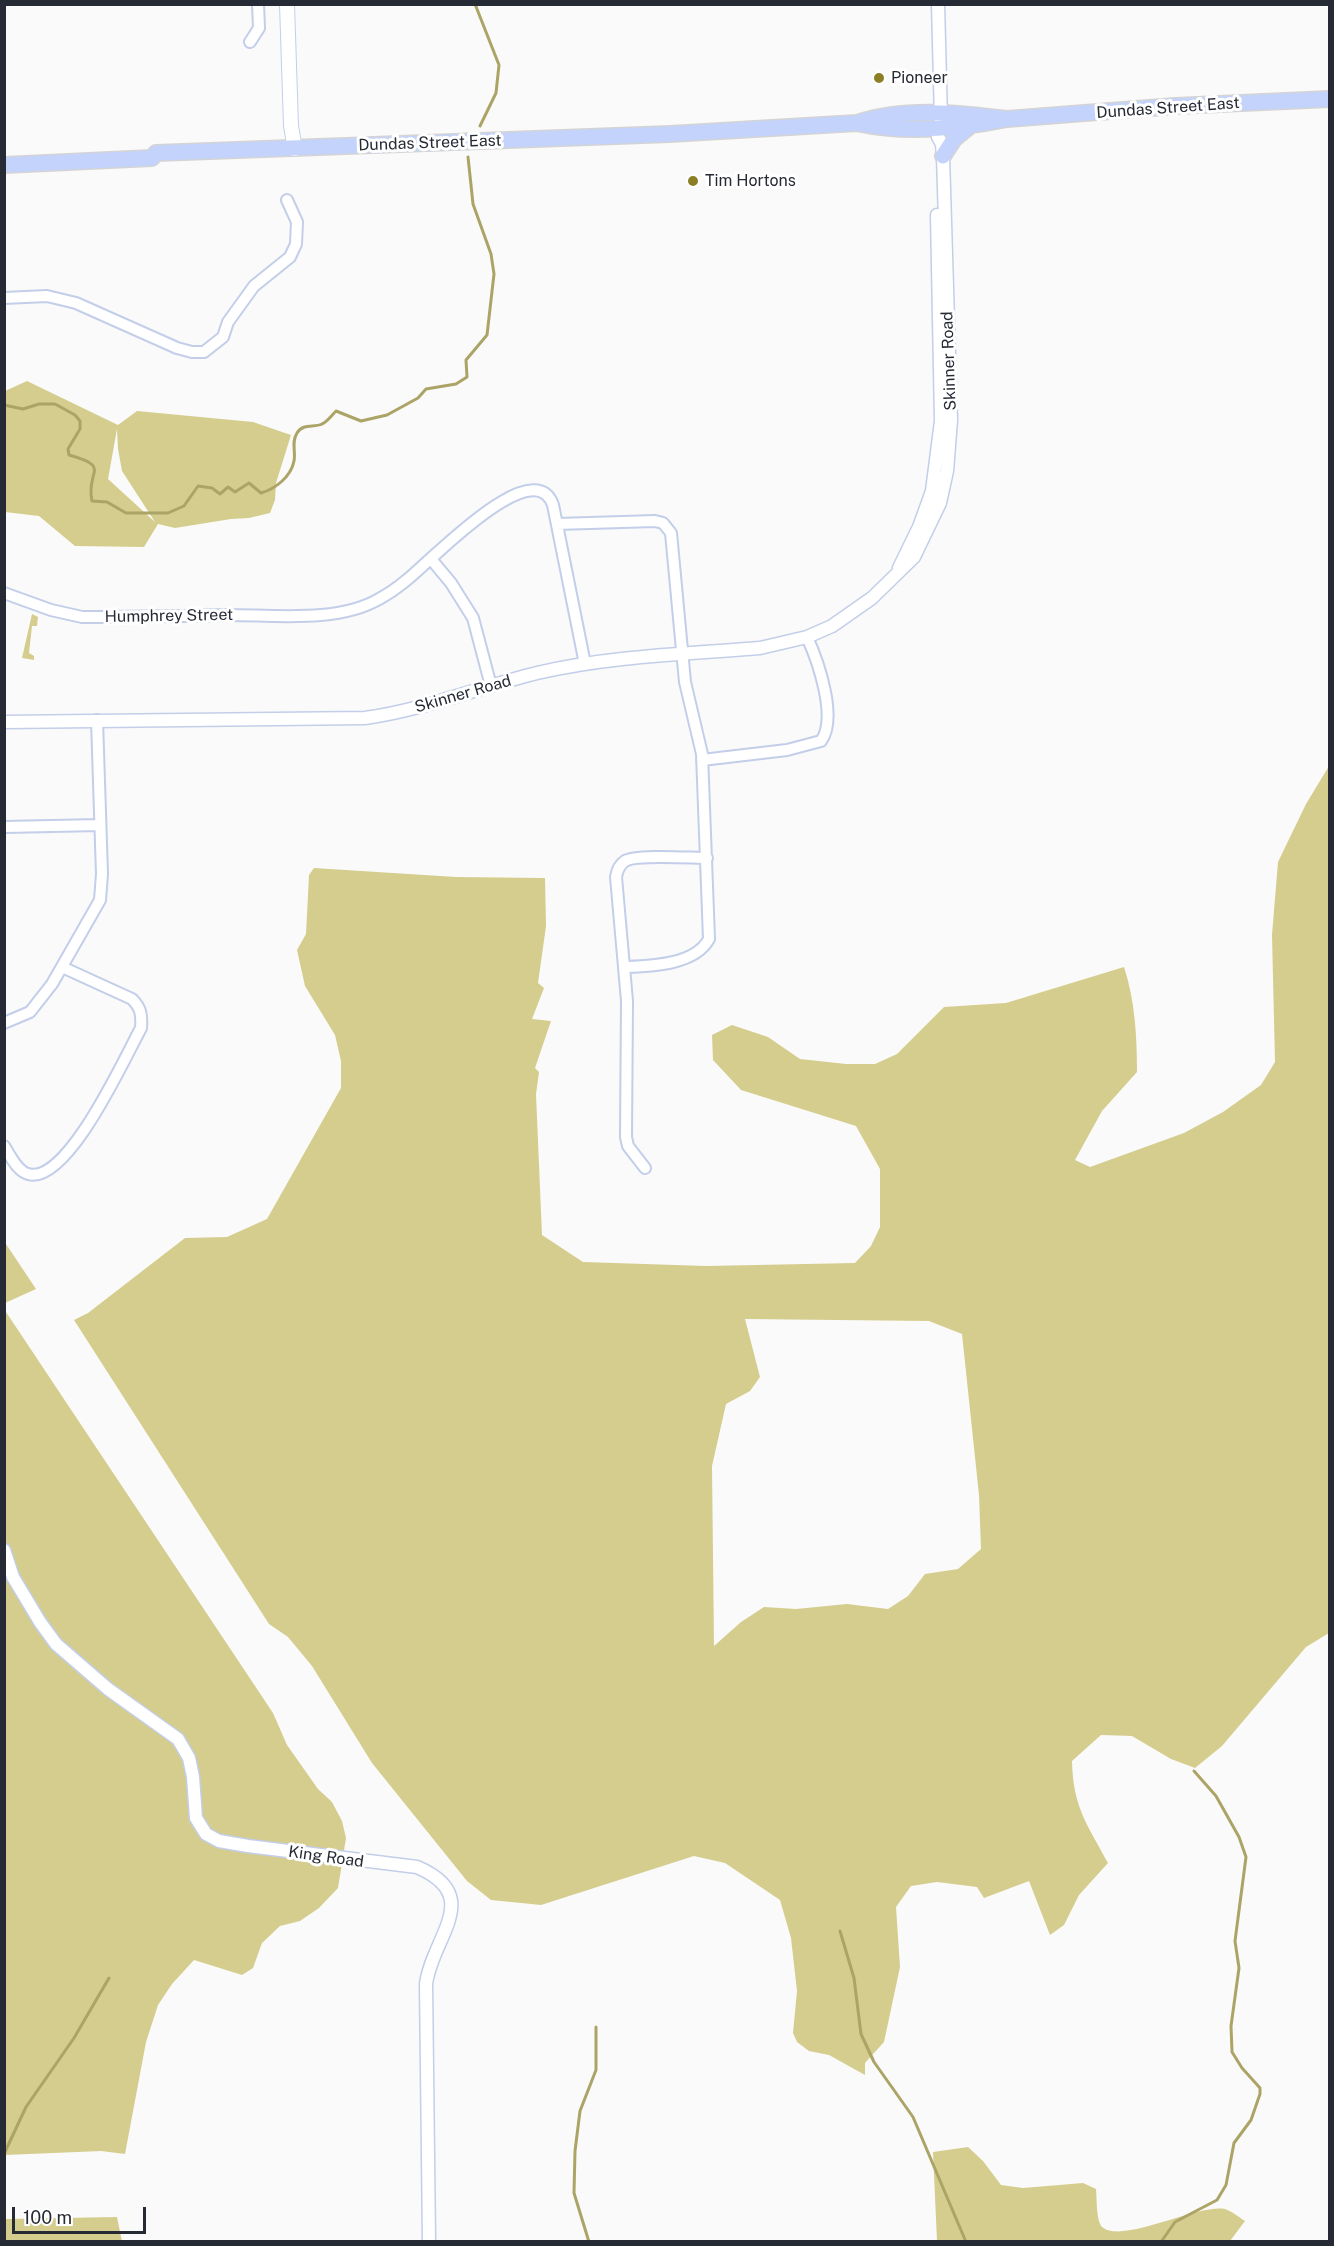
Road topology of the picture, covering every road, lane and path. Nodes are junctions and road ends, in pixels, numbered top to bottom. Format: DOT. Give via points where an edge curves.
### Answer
graph roads {
  1 [pos="258,4"];
  2 [pos="287,4"];
  3 [pos="939,4"];
  4 [pos="250,42"];
  5 [pos="1329,99"];
  6 [pos="1007,119"];
  7 [pos="970,125"];
  8 [pos="940,126"];
  9 [pos="295,149"];
  10 [pos="943,156"];
  11 [pos="4,165"];
  12 [pos="287,200"];
  13 [pos="4,298"];
  14 [pos="557,524"];
  15 [pos="431,559"];
  16 [pos="897,572"];
  17 [pos="4,593"];
  18 [pos="807,637"];
  19 [pos="682,654"];
  20 [pos="585,664"];
  21 [pos="491,686"];
  22 [pos="97,720"];
  23 [pos="4,722"];
  24 [pos="702,760"];
  25 [pos="100,825"];
  26 [pos="4,827"];
  27 [pos="707,858"];
  28 [pos="62,967"];
  29 [pos="625,967"];
  30 [pos="4,1023"];
  31 [pos="4,1146"];
  32 [pos="645,1168"];
  33 [pos="4,1550"];
  34 [pos="429,2241"];
  1 -- 4 [label="street" via="259,28"];
  2 -- 9 [label="main road"];
  3 -- 8 [label="street"];
  5 -- 6 [label="main road, Dundas Street East"];
  6 -- 7 [label="main road, Dundas Street East"];
  6 -- 8 [label="main road, Dundas Street East"];
  7 -- 8 [label="main road, Dundas Street East"];
  7 -- 10 [label="main road"];
  8 -- 9 [label="main road, Dundas Street East" via="882,128 857,123"];
  8 -- 10 [label="street, Skinner Road"];
  8 -- 16 [label="street, Skinner Road" via="936,143 941,421 932,491"];
  9 -- 11 [label="main road, Dundas Street East" via="156,153 152,158"];
  10 -- 16 [label="street, Skinner Road" via="951,420 947,471 929,530 914,557"];
  12 -- 13 [label="street" via="297,222 296,244 290,257 254,286 228,322 223,337 204,352 177,348 76,303 47,296"];
  14 -- 15 [label="street, Humphrey Street" via="548,495 538,490 520,493 488,510"];
  14 -- 19 [label="street" via="655,521 668,528"];
  14 -- 20 [label="street"];
  15 -- 17 [label="street, Humphrey Street" via="383,598 337,613 82,617"];
  15 -- 21 [label="street" via="452,583 473,618"];
  16 -- 18 [label="street, Skinner Road" via="853,613"];
  18 -- 19 [label="street, Skinner Road" via="760,648"];
  18 -- 24 [label="street" via="819,668 828,714 821,741 787,750"];
  19 -- 20 [label="street, Skinner Road"];
  19 -- 24 [label="street"];
  20 -- 21 [label="street, Skinner Road"];
  21 -- 22 [label="street, Skinner Road" via="393,714 365,718"];
  22 -- 23 [label="street, Skinner Road"];
  22 -- 25 [label="street"];
  24 -- 27 [label="street"];
  25 -- 26 [label="street"];
  25 -- 28 [label="street" via="100,900"];
  27 -- 29 [label="street" via="706,945 665,963"];
  27 -- 29 [label="street" via="633,858 621,864 616,877"];
  28 -- 30 [label="street" via="30,1012"];
  28 -- 31 [label="street" via="132,999 139,1005 141,1028 88,1126 54,1167 36,1175 26,1174"];
  29 -- 32 [label="street" via="626,1137"];
  33 -- 34 [label="street, King Road" via="13,1577 56,1644 108,1689 178,1739 189,1758 196,1818 206,1834 219,1841 248,1846 417,1868 435,1876 448,1891 450,1923 431,1962 426,1984"];
}
